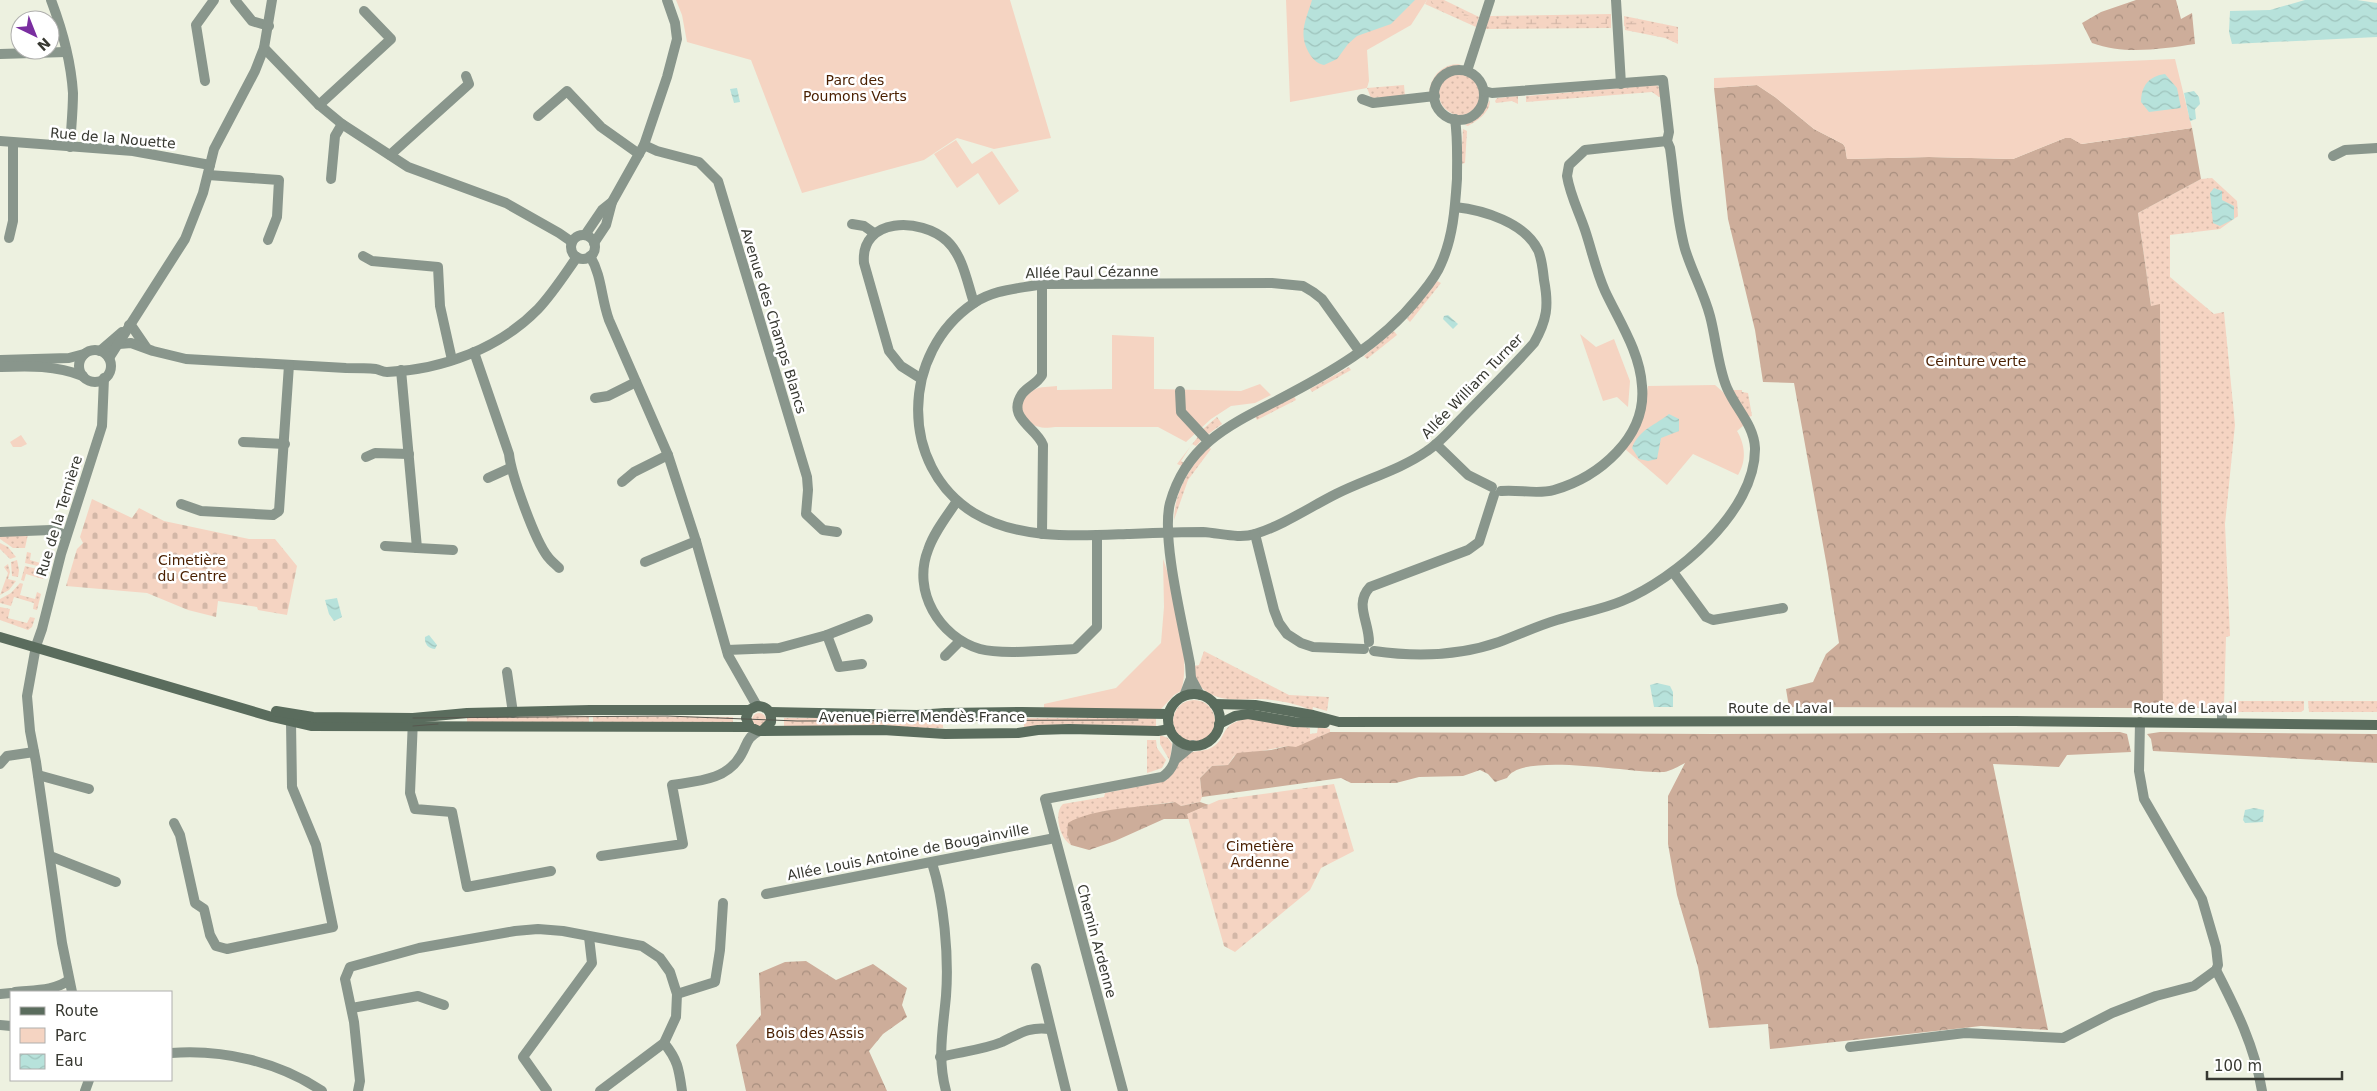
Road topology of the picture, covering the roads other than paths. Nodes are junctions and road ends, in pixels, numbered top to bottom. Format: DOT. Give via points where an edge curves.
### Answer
graph roads {
  1 [pos="51,0"];
  2 [pos="214,0"];
  3 [pos="234,0"];
  4 [pos="272,0"];
  5 [pos="667,0"];
  6 [pos="1490,0"];
  7 [pos="1616,0"];
  8 [pos="364,11"];
  9 [pos="269,26"];
  10 [pos="264,48"];
  11 [pos="66,52"];
  12 [pos="0,54"];
  13 [pos="1467,71"];
  14 [pos="466,76"];
  15 [pos="205,81"];
  16 [pos="1621,84"];
  17 [pos="1484,91"];
  18 [pos="1431,97"];
  19 [pos="1362,99"];
  20 [pos="319,104"];
  21 [pos="538,116"];
  22 [pos="1455,119"];
  23 [pos="342,124"];
  24 [pos="0,141"];
  25 [pos="1667,141"];
  26 [pos="13,143"];
  27 [pos="70,147"];
  28 [pos="2377,148"];
  29 [pos="642,150"];
  30 [pos="390,155"];
  31 [pos="2333,156"];
  32 [pos="210,165"];
  33 [pos="208,175"];
  34 [pos="331,178"];
  35 [pos="612,202"];
  36 [pos="1456,207"];
  37 [pos="852,224"];
  38 [pos="874,233"];
  39 [pos="585,235"];
  40 [pos="9,238"];
  41 [pos="268,240"];
  42 [pos="572,242"];
  43 [pos="594,243"];
  44 [pos="362,256"];
  45 [pos="590,256"];
  46 [pos="577,257"];
  47 [pos="1042,284"];
  48 [pos="974,303"];
  49 [pos="127,328"];
  50 [pos="119,344"];
  51 [pos="148,349"];
  52 [pos="100,351"];
  53 [pos="474,352"];
  54 [pos="1360,352"];
  55 [pos="84,354"];
  56 [pos="109,358"];
  57 [pos="0,360"];
  58 [pos="452,360"];
  59 [pos="289,365"];
  60 [pos="0,368"];
  61 [pos="401,370"];
  62 [pos="87,378"];
  63 [pos="104,378"];
  64 [pos="920,378"];
  65 [pos="636,382"];
  66 [pos="1180,391"];
  67 [pos="595,398"];
  68 [pos="102,400"];
  69 [pos="1208,440"];
  70 [pos="243,442"];
  71 [pos="285,444"];
  72 [pos="1436,444"];
  73 [pos="409,454"];
  74 [pos="668,456"];
  75 [pos="366,457"];
  76 [pos="510,468"];
  77 [pos="488,478"];
  78 [pos="622,482"];
  79 [pos="1496,491"];
  80 [pos="958,501"];
  81 [pos="182,504"];
  82 [pos="0,532"];
  83 [pos="837,532"];
  84 [pos="1169,532"];
  85 [pos="1042,534"];
  86 [pos="1255,534"];
  87 [pos="66,535"];
  88 [pos="1097,536"];
  89 [pos="696,541"];
  90 [pos="385,546"];
  91 [pos="417,548"];
  92 [pos="453,550"];
  93 [pos="645,562"];
  94 [pos="559,568"];
  95 [pos="1673,572"];
  96 [pos="1783,608"];
  97 [pos="868,619"];
  98 [pos="0,630"];
  99 [pos="827,635"];
  100 [pos="0,637"];
  101 [pos="960,641"];
  102 [pos="37,643"];
  103 [pos="1369,648"];
  104 [pos="727,650"];
  105 [pos="945,656"];
  106 [pos="862,664"];
  107 [pos="507,672"];
  108 [pos="1191,678"];
  109 [pos="1200,695"];
  110 [pos="1184,696"];
  111 [pos="1214,704"];
  112 [pos="753,708"];
  113 [pos="770,712"];
  114 [pos="513,713"];
  115 [pos="1169,714"];
  116 [pos="2377,720"];
  117 [pos="290,722"];
  118 [pos="413,722"];
  119 [pos="1339,722"];
  120 [pos="2140,722"];
  121 [pos="2348,723"];
  122 [pos="1219,724"];
  123 [pos="2377,724"];
  124 [pos="757,729"];
  125 [pos="1170,729"];
  126 [pos="1178,740"];
  127 [pos="1193,745"];
  128 [pos="34,752"];
  129 [pos="1176,759"];
  130 [pos="0,764"];
  131 [pos="38,775"];
  132 [pos="89,789"];
  133 [pos="174,823"];
  134 [pos="1055,838"];
  135 [pos="50,856"];
  136 [pos="601,856"];
  137 [pos="932,863"];
  138 [pos="551,871"];
  139 [pos="116,882"];
  140 [pos="766,894"];
  141 [pos="723,903"];
  142 [pos="589,937"];
  143 [pos="1036,968"];
  144 [pos="2216,970"];
  145 [pos="69,980"];
  146 [pos="24,991"];
  147 [pos="72,991"];
  148 [pos="677,994"];
  149 [pos="444,1005"];
  150 [pos="352,1008"];
  151 [pos="1050,1030"];
  152 [pos="664,1043"];
  153 [pos="1850,1047"];
  154 [pos="172,1054"];
  155 [pos="940,1057"];
  156 [pos="322,1091"];
  157 [pos="358,1091"];
  158 [pos="547,1091"];
  159 [pos="600,1091"];
  160 [pos="682,1091"];
  161 [pos="946,1091"];
  162 [pos="1066,1091"];
  163 [pos="1123,1091"];
  164 [pos="2262,1091"];
  1 -- 11 [label="street"];
  2 -- 15 [label="street" via="196,25"];
  3 -- 9 [label="street" via="252,21"];
  4 -- 9 [label="street"];
  5 -- 29 [label="street" via="676,23 677,39"];
  6 -- 13 [label="street"];
  7 -- 16 [label="street"];
  8 -- 20 [label="street" via="390,40"];
  9 -- 10 [label="street"];
  10 -- 20 [label="street"];
  10 -- 32 [label="street" via="221,133"];
  11 -- 12 [label="street"];
  11 -- 27 [label="street" via="73,94"];
  13 -- 17 [label="street" via="1479,80"];
  13 -- 18 [label="street" via="1457,70 1444,75"];
  14 -- 30 [label="street" via="469,84"];
  16 -- 17 [label="street"];
  16 -- 25 [label="street" via="1664,80"];
  17 -- 22 [label="street" via="1482,104 1476,112 1465,119"];
  18 -- 19 [label="street" via="1373,104"];
  18 -- 22 [label="street" via="1442,112"];
  20 -- 23 [label="street"];
  21 -- 29 [label="street, Avenue des Champs Blancs" via="567,91 601,126"];
  22 -- 36 [label="street" via="1458,140"];
  23 -- 30 [label="street"];
  23 -- 34 [label="street" via="335,136"];
  24 -- 26 [label="street, Rue de la Nouette"];
  25 -- 79 [label="street" via="1586,150 1569,165 1567,176 1598,274 1638,365 1642,401 1636,424 1620,450 1601,468 1576,483 1526,493"];
  25 -- 95 [label="street" via="1680,228 1689,263 1709,314 1727,388 1747,421 1755,446 1748,481 1730,513 1704,546"];
  26 -- 27 [label="street, Rue de la Nouette"];
  26 -- 40 [label="street" via="14,221"];
  27 -- 32 [label="street, Rue de la Nouette" via="133,151"];
  28 -- 31 [label="street" via="2345,150"];
  29 -- 35 [label="street"];
  29 -- 83 [label="street, Avenue des Champs Blancs" via="699,162 718,181 807,477 806,514 823,530"];
  30 -- 42 [label="street" via="424,173 506,203 560,232"];
  32 -- 33 [label="street"];
  33 -- 41 [label="street" via="279,180 277,217"];
  33 -- 49 [label="street" via="185,239"];
  35 -- 39 [label="street" via="602,210"];
  35 -- 43 [label="street" via="606,225"];
  36 -- 54 [label="street" via="1441,266 1427,288 1394,324"];
  36 -- 72 [label="street, Allée William Turner" via="1497,218 1531,239 1539,252 1548,298 1543,326 1534,343"];
  37 -- 38 [label="street" via="864,226"];
  38 -- 48 [label="street" via="889,226 934,231 947,241 961,261"];
  38 -- 64 [label="street" via="863,254 864,264 889,351 901,366"];
  39 -- 42 [label="street"];
  39 -- 43 [label="street"];
  42 -- 46 [label="street" via="572,250"];
  43 -- 45 [label="street" via="594,252"];
  44 -- 58 [label="street" via="372,261 438,267 440,306"];
  45 -- 46 [label="street"];
  45 -- 65 [label="street" via="598,270 606,311"];
  46 -- 53 [label="street" via="538,309 506,335"];
  47 -- 48 [label="street, Allée Paul Cézanne" via="1010,288"];
  47 -- 54 [label="street, Allée Paul Cézanne" via="1272,283 1303,286 1322,299"];
  47 -- 85 [label="street" via="1042,375 1022,394 1018,406 1024,424 1043,445"];
  48 -- 64 [label="street, Allée Paul Cézanne" via="939,339"];
  49 -- 50 [label="street"];
  49 -- 51 [label="street" via="133,328"];
  49 -- 52 [label="street"];
  50 -- 51 [label="street" via="131,343"];
  50 -- 56 [label="street"];
  51 -- 59 [label="street" via="186,359"];
  52 -- 55 [label="street"];
  52 -- 56 [label="street"];
  53 -- 58 [label="street"];
  53 -- 76 [label="street" via="509,454"];
  54 -- 69 [label="street" via="1327,374 1225,427"];
  55 -- 57 [label="street" via="69,358"];
  55 -- 62 [label="street" via="79,366"];
  56 -- 63 [label="street" via="110,370"];
  58 -- 61 [label="street"];
  59 -- 61 [label="street" via="354,367 385,372"];
  59 -- 71 [label="street"];
  60 -- 62 [label="street" via="44,366 66,369"];
  61 -- 73 [label="street"];
  62 -- 63 [label="street"];
  62 -- 68 [label="street"];
  63 -- 68 [label="street, Rue de la Ternière"];
  64 -- 80 [label="street, Allée Paul Cézanne" via="919,429 925,453 935,472"];
  65 -- 67 [label="street" via="608,396"];
  65 -- 74 [label="street"];
  66 -- 69 [label="street" via="1181,412"];
  68 -- 87 [label="street, Rue de la Ternière" via="102,426"];
  69 -- 84 [label="street" via="1181,474 1170,504"];
  70 -- 71 [label="street"];
  71 -- 81 [label="street" via="278,512 200,511"];
  72 -- 79 [label="street" via="1468,475"];
  72 -- 86 [label="street, Allée William Turner" via="1424,454"];
  73 -- 75 [label="street" via="375,453"];
  73 -- 91 [label="street"];
  74 -- 78 [label="street" via="634,472"];
  74 -- 89 [label="street"];
  76 -- 77 [label="street"];
  76 -- 94 [label="street" via="540,543"];
  79 -- 103 [label="street" via="1480,542 1468,550 1370,587 1364,593 1361,600"];
  80 -- 85 [label="street, Allée Paul Cézanne" via="998,526"];
  80 -- 101 [label="street" via="927,551 923,580 931,610 943,627"];
  82 -- 87 [label="street" via="48,530"];
  84 -- 86 [label="street, Allée William Turner"];
  84 -- 88 [label="street, Allée Paul Cézanne"];
  84 -- 108 [label="street"];
  85 -- 88 [label="street, Allée Paul Cézanne"];
  86 -- 103 [label="street" via="1276,617 1287,634 1313,647"];
  87 -- 102 [label="street, Rue de la Ternière"];
  88 -- 101 [label="street" via="1097,627 1075,649 981,650"];
  89 -- 93 [label="street"];
  89 -- 104 [label="street"];
  90 -- 91 [label="street"];
  91 -- 92 [label="street"];
  95 -- 96 [label="street" via="1706,617 1713,620"];
  95 -- 103 [label="street" via="1620,602 1557,620 1498,643 1442,654 1407,655"];
  97 -- 99 [label="street"];
  98 -- 102 [label="main road"];
  99 -- 104 [label="street" via="779,648"];
  99 -- 106 [label="street" via="839,667"];
  100 -- 102 [label="main road"];
  101 -- 105 [label="street"];
  102 -- 117 [label="main road"];
  102 -- 118 [label="main road" via="286,714"];
  102 -- 128 [label="street, Rue de la Ternière" via="27,696"];
  104 -- 112 [label="street"];
  107 -- 114 [label="street"];
  108 -- 109 [label="street"];
  108 -- 110 [label="street"];
  109 -- 110 [label="main road"];
  109 -- 111 [label="main road"];
  110 -- 115 [label="main road" via="1174,704"];
  111 -- 119 [label="main road, Route de Laval" via="1255,705"];
  111 -- 122 [label="main road"];
  112 -- 113 [label="main road" via="767,708"];
  112 -- 114 [label="main road"];
  112 -- 124 [label="main road" via="746,718"];
  113 -- 115 [label="main road, Avenue Pierre Mendès France"];
  113 -- 124 [label="main road" via="771,722"];
  114 -- 118 [label="main road" via="442,714"];
  115 -- 125 [label="main road"];
  116 -- 121 [label="main road, Route de Laval"];
  117 -- 118 [label="main road" via="327,726"];
  117 -- 133 [label="street" via="292,787 316,845 333,927 227,949 216,946 204,909 195,903 180,835"];
  118 -- 124 [label="main road, Avenue Pierre Mendès France"];
  118 -- 138 [label="street" via="410,793 415,809 452,812 467,888"];
  119 -- 120 [label="main road, Route de Laval"];
  119 -- 122 [label="main road" via="1294,722 1248,714"];
  120 -- 121 [label="main road, Route de Laval" via="2222,718"];
  120 -- 144 [label="street" via="2139,771 2144,799 2202,899 2216,947"];
  121 -- 123 [label="main road, Route de Laval"];
  122 -- 127 [label="main road" via="1210,740"];
  124 -- 125 [label="main road, Avenue Pierre Mendès France" via="945,734"];
  124 -- 136 [label="street" via="749,736 741,757 718,778 672,785 683,844"];
  125 -- 126 [label="main road"];
  126 -- 127 [label="main road"];
  126 -- 129 [label="street"];
  127 -- 129 [label="street"];
  128 -- 130 [label="street" via="7,756"];
  128 -- 131 [label="street, Rue de la Ternière"];
  129 -- 134 [label="street, Chemin Ardenne" via="1169,771 1157,779 1045,799"];
  131 -- 132 [label="street"];
  131 -- 135 [label="street, Rue de la Ternière"];
  134 -- 137 [label="street, Allée Louis Antoine de Bougainville"];
  134 -- 163 [label="street, Chemin Ardenne"];
  135 -- 139 [label="street"];
  135 -- 145 [label="street, Rue de la Ternière"];
  137 -- 140 [label="street, Allée Louis Antoine de Bougainville"];
  137 -- 155 [label="street" via="946,948 946,994"];
  141 -- 148 [label="street" via="715,982"];
  142 -- 148 [label="street" via="629,942 652,952 670,972"];
  142 -- 150 [label="street" via="538,929 419,948 355,964 347,971 345,979"];
  142 -- 158 [label="street" via="592,963 523,1057"];
  143 -- 151 [label="street"];
  144 -- 153 [label="street" via="2194,986 2112,1013 2063,1038 1965,1033"];
  144 -- 164 [label="street" via="2241,1018 2258,1066"];
  145 -- 146 [label="street" via="49,988"];
  145 -- 147 [label="street, Rue de la Ternière"];
  148 -- 152 [label="street" via="676,1017"];
  149 -- 150 [label="street" via="418,996"];
  150 -- 157 [label="street" via="360,1074"];
  151 -- 155 [label="street" via="1039,1028 1016,1033 1001,1042"];
  151 -- 162 [label="street"];
  152 -- 159 [label="street"];
  152 -- 160 [label="street" via="678,1063"];
  154 -- 156 [label="street" via="220,1054 243,1059 288,1072"];
  155 -- 161 [label="street"];
}
